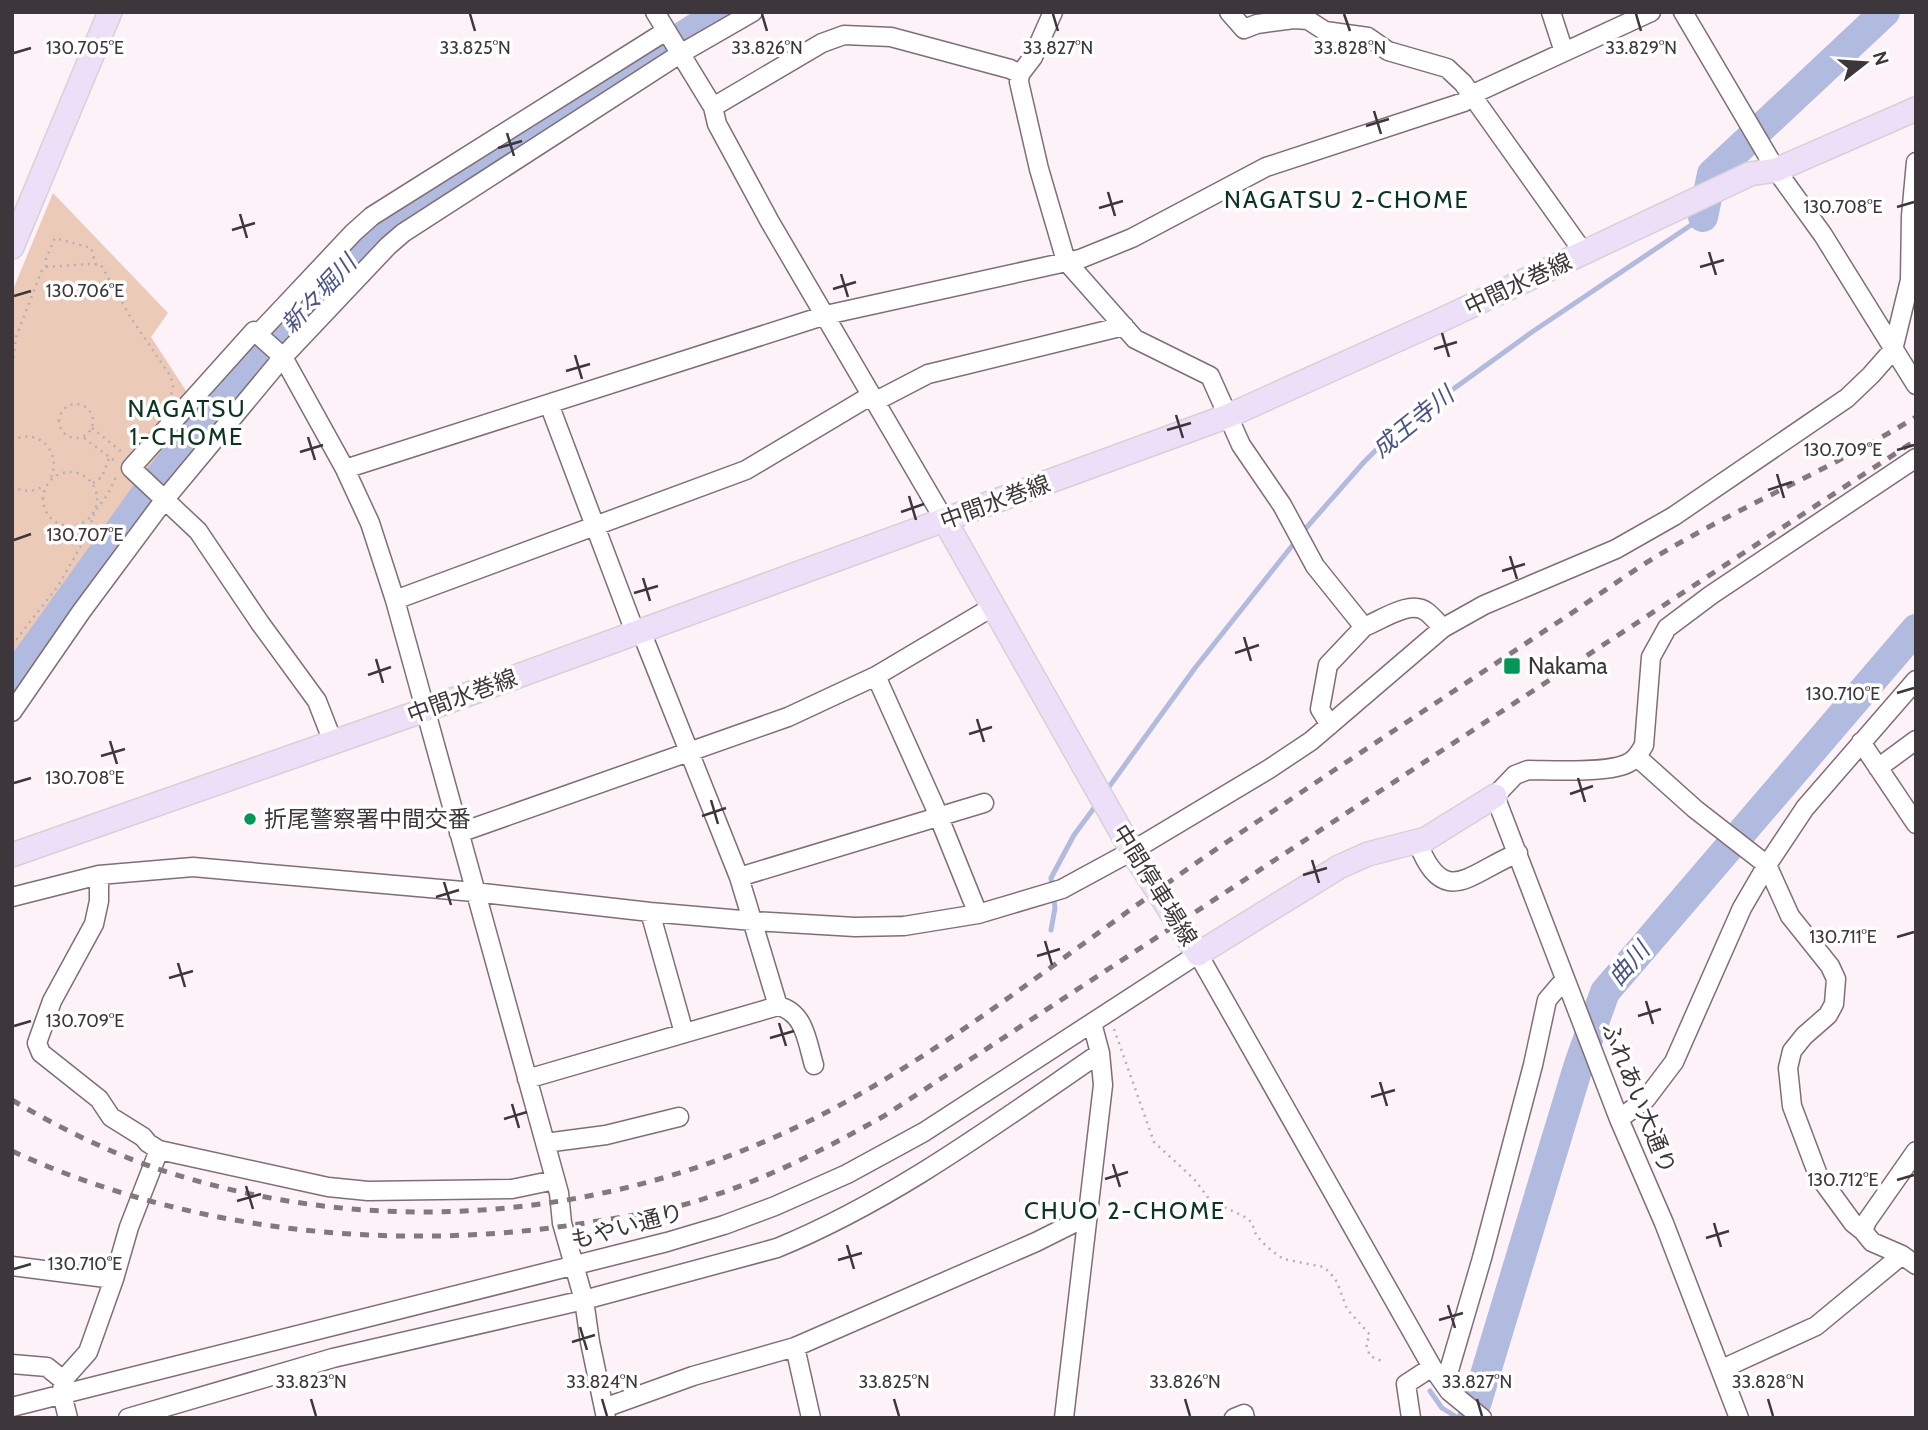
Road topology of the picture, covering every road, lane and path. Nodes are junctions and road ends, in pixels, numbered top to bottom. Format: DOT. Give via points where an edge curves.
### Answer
graph roads {
  1 [pos="110,12"];
  2 [pos="655,12"];
  3 [pos="753,12"];
  4 [pos="1053,12"];
  5 [pos="1229,12"];
  6 [pos="1551,12"];
  7 [pos="1651,12"];
  8 [pos="1683,12"];
  9 [pos="667,33"];
  10 [pos="1564,52"];
  11 [pos="680,53"];
  12 [pos="1020,74"];
  13 [pos="1471,96"];
  14 [pos="713,107"];
  15 [pos="1916,109"];
  16 [pos="1916,162"];
  17 [pos="1776,170"];
  18 [pos="12,247"];
  19 [pos="1584,253"];
  20 [pos="1066,261"];
  21 [pos="96,265"];
  22 [pos="46,267"];
  23 [pos="826,315"];
  24 [pos="1124,326"];
  25 [pos="258,334"];
  26 [pos="1894,351"];
  27 [pos="284,357"];
  28 [pos="12,372"];
  29 [pos="1916,385"];
  30 [pos="876,401"];
  31 [pos="164,404"];
  32 [pos="550,404"];
  33 [pos="1228,416"];
  34 [pos="92,428"];
  35 [pos="83,437"];
  36 [pos="12,441"];
  37 [pos="126,448"];
  38 [pos="109,458"];
  39 [pos="1916,458"];
  40 [pos="125,462"];
  41 [pos="345,468"];
  42 [pos="51,479"];
  43 [pos="93,483"];
  44 [pos="12,486"];
  45 [pos="165,499"];
  46 [pos="95,511"];
  47 [pos="945,520"];
  48 [pos="595,527"];
  49 [pos="395,600"];
  50 [pos="994,606"];
  51 [pos="1364,627"];
  52 [pos="1443,628"];
  53 [pos="641,631"];
  54 [pos="12,645"];
  55 [pos="876,676"];
  56 [pos="1916,680"];
  57 [pos="425,710"];
  58 [pos="12,712"];
  59 [pos="1330,725"];
  60 [pos="1916,740"];
  61 [pos="1861,741"];
  62 [pos="333,742"];
  63 [pos="688,753"];
  64 [pos="1637,757"];
  65 [pos="1878,768"];
  66 [pos="1495,796"];
  67 [pos="984,803"];
  68 [pos="939,818"];
  69 [pos="1916,824"];
  70 [pos="459,833"];
  71 [pos="1417,841"];
  72 [pos="1132,851"];
  73 [pos="1518,853"];
  74 [pos="12,855"];
  75 [pos="1767,865"];
  76 [pos="99,875"];
  77 [pos="739,877"];
  78 [pos="474,892"];
  79 [pos="12,897"];
  80 [pos="650,912"];
  81 [pos="978,914"];
  82 [pos="753,921"];
  83 [pos="1198,954"];
  84 [pos="1565,978"];
  85 [pos="778,1006"];
  86 [pos="1100,1018"];
  87 [pos="684,1033"];
  88 [pos="1100,1053"];
  89 [pos="814,1065"];
  90 [pos="527,1079"];
  91 [pos="679,1117"];
  92 [pos="1619,1119"];
  93 [pos="545,1143"];
  94 [pos="159,1150"];
  95 [pos="1916,1151"];
  96 [pos="555,1180"];
  97 [pos="1086,1217"];
  98 [pos="1863,1231"];
  99 [pos="1909,1260"];
  100 [pos="12,1266"];
  101 [pos="573,1266"];
  102 [pos="114,1279"];
  103 [pos="584,1300"];
  104 [pos="326,1328"];
  105 [pos="795,1346"];
  106 [pos="332,1358"];
  107 [pos="1384,1362"];
  108 [pos="12,1364"];
  109 [pos="1432,1367"];
  110 [pos="1722,1369"];
  111 [pos="63,1387"];
  112 [pos="1447,1387"];
  113 [pos="12,1407"];
  114 [pos="605,1413"];
  115 [pos="68,1418"];
  116 [pos="128,1418"];
  117 [pos="811,1418"];
  118 [pos="1064,1418"];
  119 [pos="1234,1418"];
  120 [pos="1245,1418"];
  121 [pos="1412,1418"];
  122 [pos="1482,1418"];
  123 [pos="1740,1418"];
  1 -- 18 [label="main road"];
  2 -- 9 [label="street"];
  3 -- 11 [label="street"];
  4 -- 12 [label="street"];
  5 -- 13 [label="street" via="1244,29 1294,19 1308,20 1325,31 1368,37 1388,51 1447,68"];
  6 -- 10 [label="street"];
  7 -- 10 [label="street"];
  8 -- 17 [label="street"];
  9 -- 11 [label="street"];
  9 -- 25 [label="street" via="372,216"];
  10 -- 13 [label="street"];
  11 -- 14 [label="street"];
  11 -- 27 [label="street" via="402,233"];
  12 -- 14 [label="street" via="891,37 844,35 822,43"];
  12 -- 20 [label="street" via="1039,169"];
  13 -- 19 [label="street"];
  13 -- 20 [label="street" via="1266,167 1132,238"];
  14 -- 23 [label="street" via="730,149"];
  15 -- 17 [label="main road, 中間水巻線"];
  16 -- 26 [label="street" via="1910,280"];
  17 -- 19 [label="main road, 中間水巻線" via="1751,174"];
  17 -- 26 [label="street" via="1823,235"];
  19 -- 33 [label="main road, 中間水巻線"];
  20 -- 23 [label="street"];
  20 -- 24 [label="street"];
  21 -- 22 [label="path"];
  21 -- 22 [label="path" via="91,248 55,238"];
  21 -- 31 [label="path" via="101,265 171,377 172,395"];
  22 -- 28 [label="path" via="16,337"];
  23 -- 30 [label="street"];
  23 -- 32 [label="street"];
  24 -- 30 [label="street" via="928,374"];
  24 -- 33 [label="street" via="1135,339 1210,376"];
  25 -- 27 [label="street"];
  25 -- 40 [label="street" via="254,331"];
  26 -- 29 [label="street"];
  26 -- 52 [label="street" via="1847,398 1674,516 1616,549 1484,605"];
  27 -- 41 [label="street"];
  27 -- 45 [label="street"];
  30 -- 47 [label="street"];
  30 -- 48 [label="street" via="865,399 746,470"];
  32 -- 41 [label="street"];
  32 -- 48 [label="street"];
  33 -- 47 [label="main road, 中間水巻線"];
  33 -- 51 [label="street" via="1315,566"];
  34 -- 35 [label="path"];
  34 -- 35 [label="path" via="92,416 84,406 72,404 61,412 61,430 71,438"];
  34 -- 40 [label="path"];
  35 -- 38 [label="path"];
  36 -- 42 [label="path" via="24,436 46,443 54,456"];
  37 -- 40 [label="path"];
  38 -- 40 [label="path"];
  38 -- 43 [label="path" via="102,477"];
  39 -- 64 [label="street" via="1667,628 1651,657 1644,745"];
  40 -- 45 [label="street"];
  40 -- 46 [label="path"];
  41 -- 49 [label="street" via="370,523"];
  42 -- 43 [label="path" via="68,471"];
  42 -- 44 [label="path" via="32,491"];
  42 -- 46 [label="path" via="43,506 54,521 63,526 81,524"];
  43 -- 46 [label="path"];
  45 -- 58 [label="street"];
  45 -- 62 [label="street" via="198,531 317,701"];
  46 -- 54 [label="path" via="58,586"];
  47 -- 50 [label="main road, 中間停車場線"];
  47 -- 53 [label="main road, 中間水巻線"];
  48 -- 49 [label="street"];
  48 -- 53 [label="street" via="632,624"];
  49 -- 57 [label="street"];
  50 -- 55 [label="street"];
  50 -- 72 [label="main road, 中間停車場線"];
  51 -- 52 [label="street" via="1417,608"];
  51 -- 59 [label="street" via="1328,665 1320,709"];
  52 -- 59 [label="street"];
  53 -- 57 [label="main road, 中間水巻線"];
  53 -- 63 [label="street"];
  55 -- 63 [label="street" via="788,717"];
  55 -- 68 [label="street"];
  56 -- 61 [label="street"];
  57 -- 62 [label="main road, 中間水巻線"];
  57 -- 70 [label="street"];
  59 -- 72 [label="street" via="1269,769"];
  60 -- 65 [label="street"];
  61 -- 65 [label="street"];
  61 -- 75 [label="street" via="1805,808"];
  62 -- 74 [label="main road, 中間水巻線"];
  63 -- 70 [label="street"];
  63 -- 77 [label="street"];
  64 -- 66 [label="street" via="1610,768 1528,770 1515,775"];
  64 -- 75 [label="street"];
  65 -- 69 [label="street"];
  66 -- 71 [label="main road, 中間停車場線"];
  66 -- 73 [label="street, ふれあい大通り"];
  67 -- 68 [label="street"];
  68 -- 77 [label="street"];
  68 -- 81 [label="street"];
  70 -- 78 [label="street"];
  71 -- 73 [label="street" via="1432,874 1456,883"];
  71 -- 83 [label="main road, 中間停車場線" via="1339,867"];
  72 -- 81 [label="street" via="1062,889"];
  72 -- 83 [label="main road, 中間停車場線"];
  73 -- 84 [label="street, ふれあい大通り"];
  75 -- 92 [label="street" via="1722,951 1674,1062 1646,1100"];
  75 -- 98 [label="street" via="1790,916 1836,979 1828,1015 1792,1051 1788,1068 1791,1106 1818,1175"];
  76 -- 78 [label="street" via="193,867"];
  76 -- 79 [label="street"];
  76 -- 94 [label="street" via="94,923 52,1001 37,1043 41,1053 99,1099 111,1117"];
  77 -- 82 [label="street"];
  78 -- 80 [label="street"];
  78 -- 90 [label="street"];
  80 -- 82 [label="street"];
  80 -- 87 [label="street"];
  81 -- 82 [label="street" via="904,926"];
  82 -- 85 [label="street"];
  83 -- 86 [label="street, もやい通り"];
  83 -- 109 [label="street"];
  84 -- 92 [label="street, ふれあい大通り"];
  84 -- 112 [label="street" via="1547,1000"];
  85 -- 87 [label="street"];
  85 -- 89 [label="street" via="799,1017"];
  86 -- 88 [label="street"];
  86 -- 101 [label="street, もやい通り" via="924,1132 847,1174 724,1225"];
  86 -- 107 [label="path" via="1154,1142 1210,1200 1247,1218 1256,1235 1283,1259 1324,1267 1337,1282 1347,1309 1370,1335 1366,1344 1370,1356"];
  87 -- 90 [label="street"];
  88 -- 97 [label="street" via="1103,1085"];
  88 -- 103 [label="street" via="906,1184 801,1238 744,1259"];
  90 -- 93 [label="street"];
  91 -- 93 [label="street" via="606,1135"];
  92 -- 110 [label="street, ふれあい大通り"];
  93 -- 96 [label="street"];
  94 -- 96 [label="street" via="328,1187 368,1191 512,1189"];
  94 -- 102 [label="street"];
  95 -- 98 [label="street"];
  96 -- 101 [label="street"];
  97 -- 105 [label="street"];
  97 -- 118 [label="street"];
  98 -- 99 [label="street" via="1872,1242"];
  99 -- 110 [label="street" via="1816,1326"];
  100 -- 102 [label="street"];
  101 -- 103 [label="street"];
  101 -- 104 [label="street, もやい通り"];
  102 -- 111 [label="street" via="88,1352"];
  103 -- 106 [label="street"];
  103 -- 114 [label="street"];
  104 -- 106 [label="street"];
  104 -- 111 [label="street, もやい通り"];
  105 -- 114 [label="street" via="694,1376"];
  105 -- 117 [label="street"];
  106 -- 116 [label="street"];
  108 -- 111 [label="street" via="47,1367"];
  109 -- 112 [label="street"];
  109 -- 121 [label="street" via="1406,1384"];
  110 -- 123 [label="street, ふれあい大通り"];
  111 -- 113 [label="street, もやい通り"];
  111 -- 115 [label="street"];
  112 -- 122 [label="street"];
  119 -- 120 [label="street" via="1244,1414"];
}
